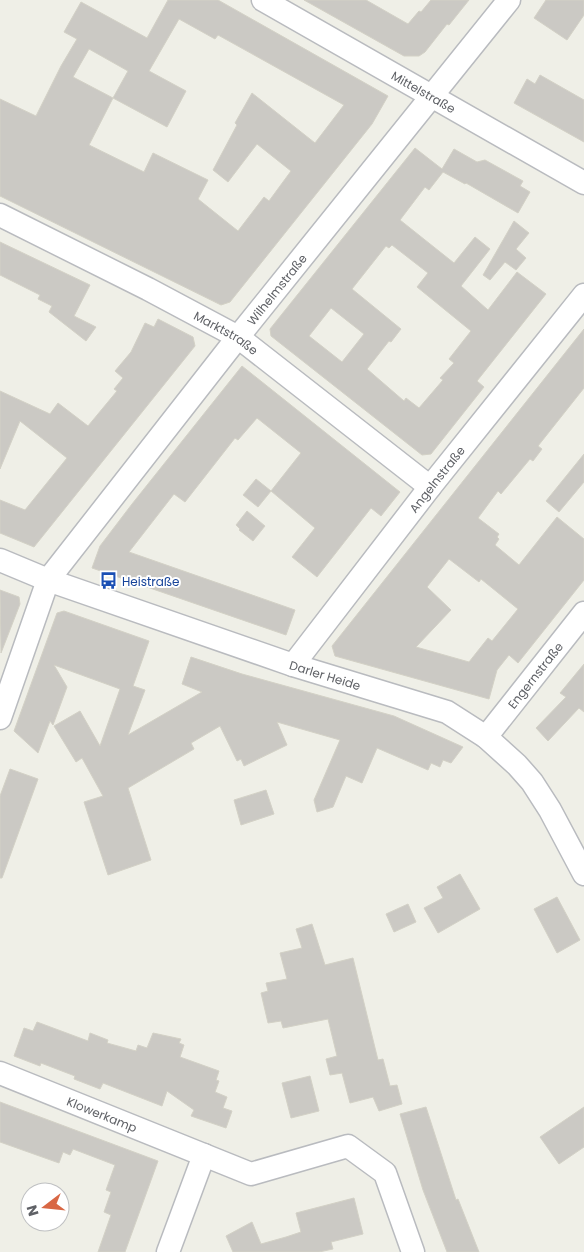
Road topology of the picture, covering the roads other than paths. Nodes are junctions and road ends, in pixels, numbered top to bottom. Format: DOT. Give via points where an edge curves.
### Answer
graph roads {
  1 [pos="263,0"];
  2 [pos="509,0"];
  3 [pos="432,95"];
  4 [pos="584,183"];
  5 [pos="0,215"];
  6 [pos="584,295"];
  7 [pos="238,337"];
  8 [pos="430,487"];
  9 [pos="0,560"];
  10 [pos="48,580"];
  11 [pos="584,613"];
  12 [pos="293,664"];
  13 [pos="0,718"];
  14 [pos="486,737"];
  15 [pos="584,874"];
  16 [pos="0,1074"];
  17 [pos="204,1156"];
  18 [pos="168,1252"];
  19 [pos="413,1252"];
  1 -- 3 [label="street, Mittelstraße"];
  2 -- 3 [label="street, Wilhelmstraße"];
  3 -- 4 [label="street, Mittelstraße"];
  3 -- 7 [label="street, Wilhelmstraße"];
  5 -- 7 [label="street, Marktstraße"];
  6 -- 8 [label="street, Angelnstraße"];
  7 -- 8 [label="street, Marktstraße"];
  7 -- 10 [label="street, Wilhelmstraße"];
  8 -- 12 [label="street, Angelnstraße"];
  9 -- 10 [label="street, Darler Heide"];
  10 -- 12 [label="street, Darler Heide"];
  10 -- 13 [label="street"];
  11 -- 14 [label="street, Engernstraße"];
  12 -- 14 [label="street, Darler Heide" via="447,712"];
  14 -- 15 [label="street, Darler Heide" via="532,782"];
  16 -- 17 [label="street, Klowerkamp"];
  17 -- 18 [label="street"];
  17 -- 19 [label="street, Klowerkamp" via="251,1174 348,1146 385,1173"];
}
